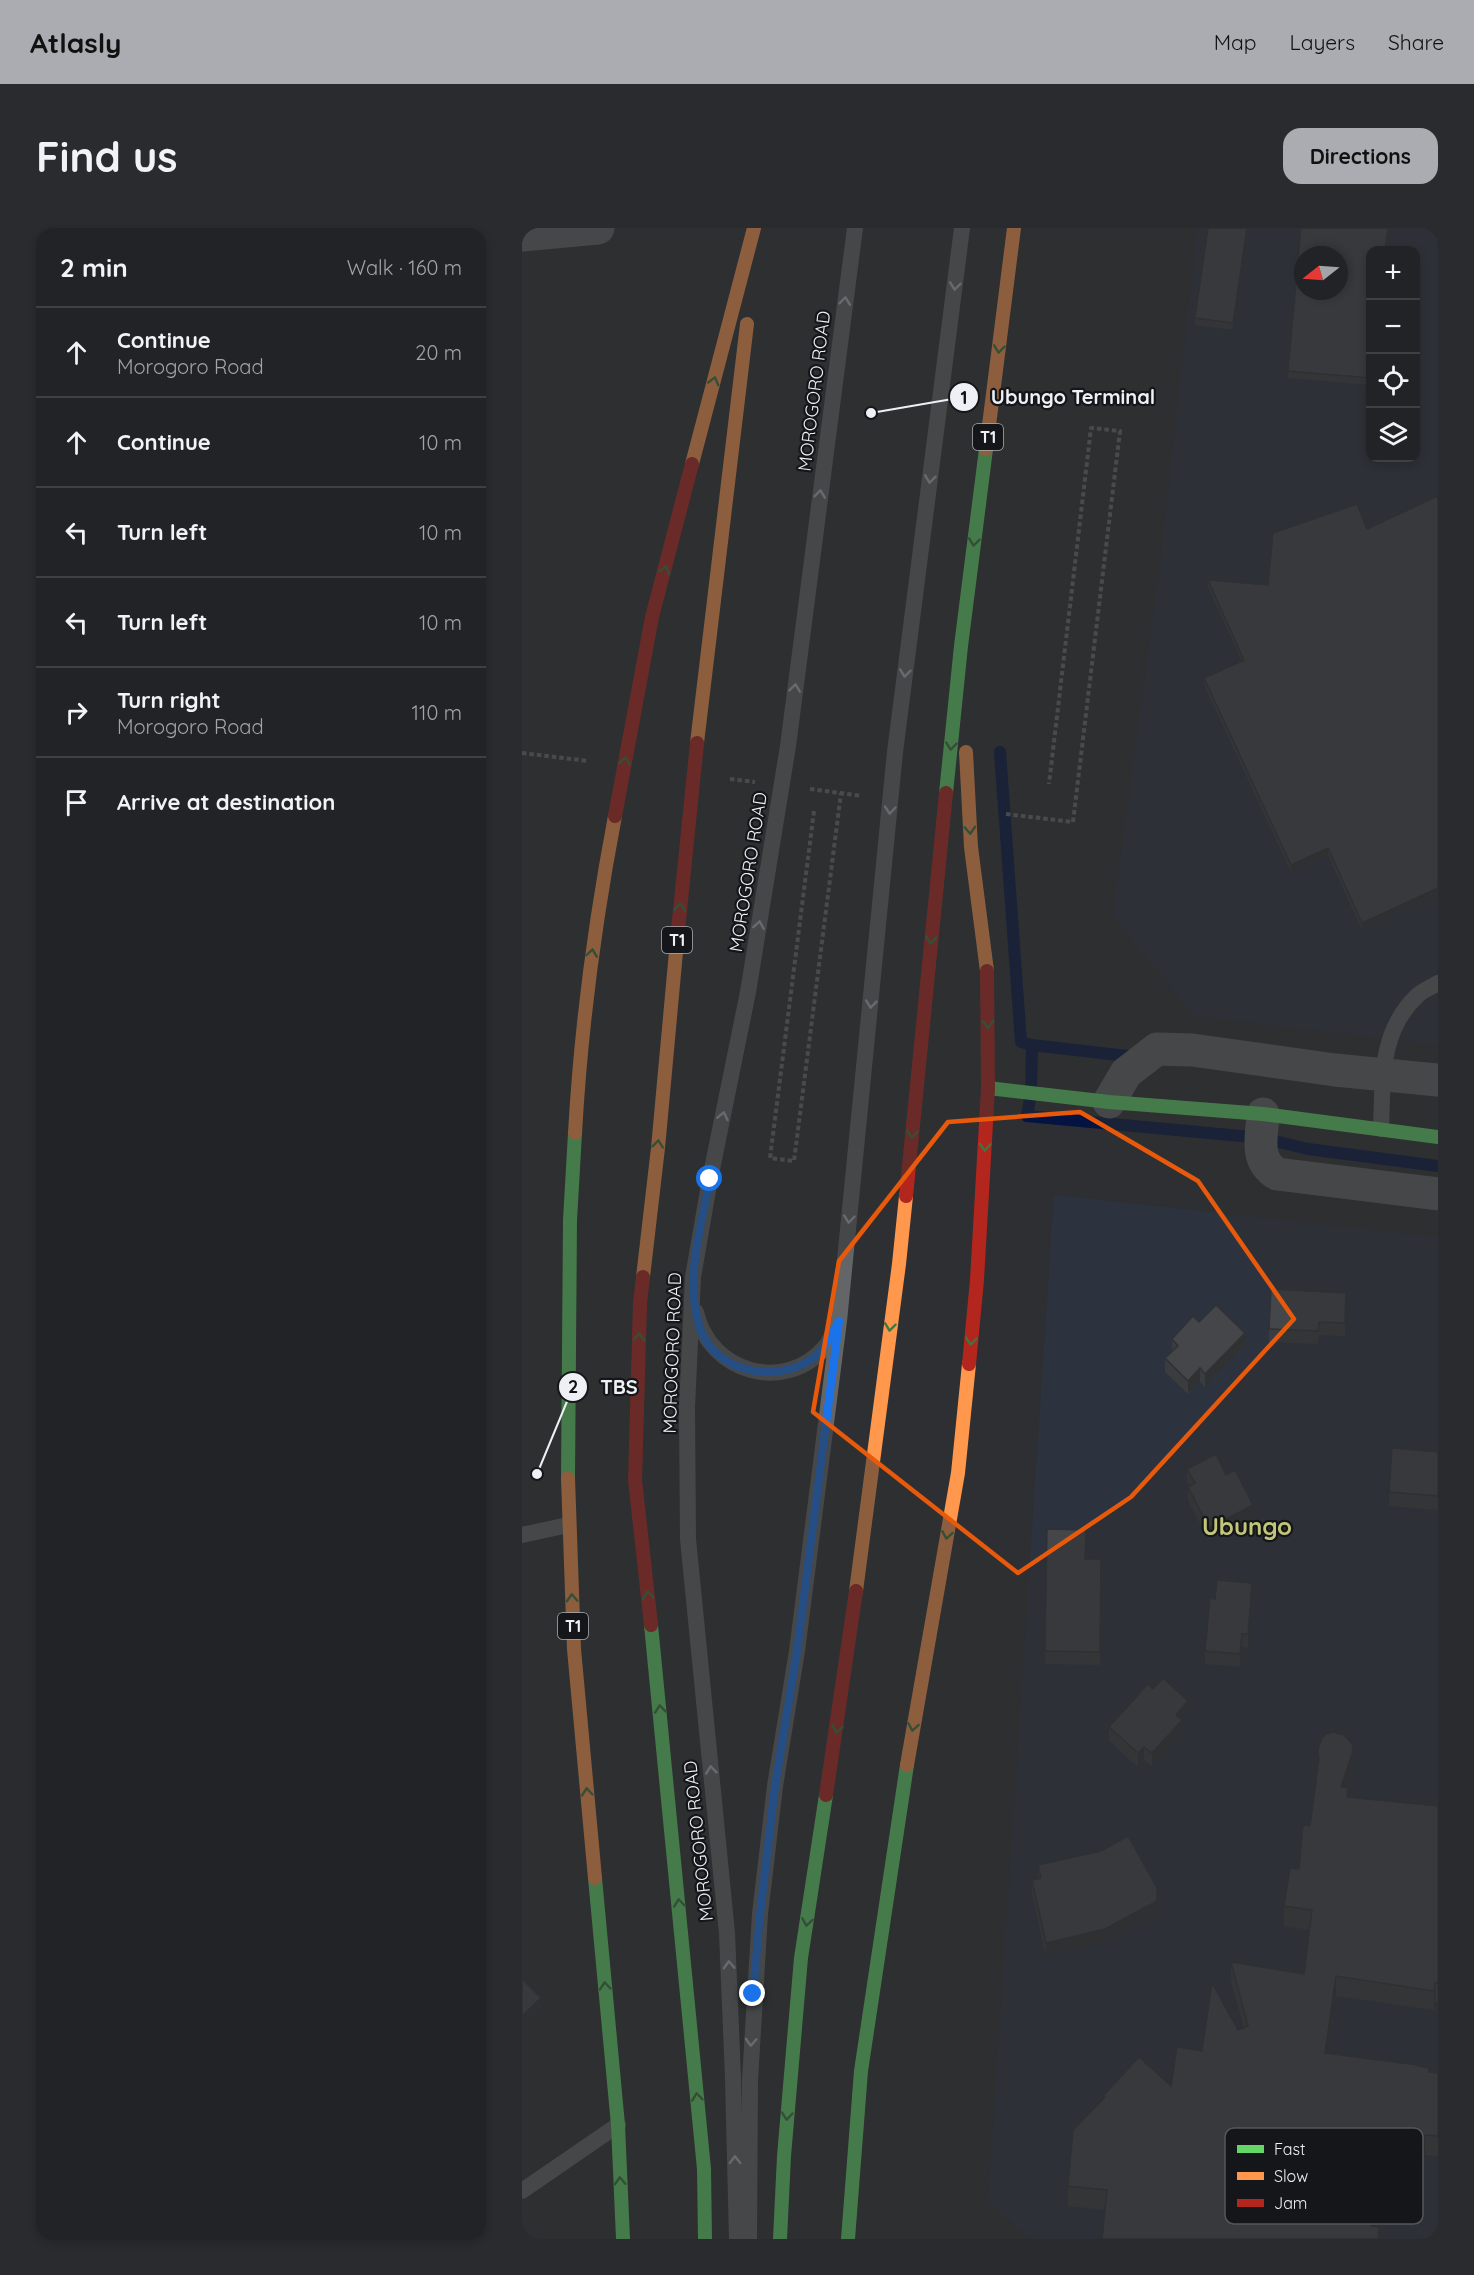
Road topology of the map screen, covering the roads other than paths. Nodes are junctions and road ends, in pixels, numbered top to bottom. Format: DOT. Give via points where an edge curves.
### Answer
graph roads {
  1 [pos="598,228"];
  2 [pos="756,228"];
  3 [pos="855,228"];
  4 [pos="962,228"];
  5 [pos="1014,228"];
  6 [pos="522,236"];
  7 [pos="961,646"];
  8 [pos="1438,983"];
  9 [pos="1382,1074"];
  10 [pos="1438,1080"];
  11 [pos="988,1088"];
  12 [pos="1109,1102"];
  13 [pos="1263,1114"];
  14 [pos="1381,1129"];
  15 [pos="1438,1137"];
  16 [pos="1438,1194"];
  17 [pos="693,1277"];
  18 [pos="839,1321"];
  19 [pos="568,1526"];
  20 [pos="522,1535"];
  21 [pos="618,2125"];
  22 [pos="522,2191"];
  23 [pos="623,2239"];
  24 [pos="705,2239"];
  25 [pos="737,2239"];
  26 [pos="748,2239"];
  27 [pos="780,2239"];
  28 [pos="848,2239"];
  1 -- 6 [label="street"];
  19 -- 2 [label="main road, T1, one-way" via="570,1220 584,1011 597,911 652,617"];
  24 -- 2 [label="main road, MOROGORO ROAD / T1, one-way" via="704,2169 635,1480 640,1303 686,837"];
  17 -- 3 [label="lane, MOROGORO ROAD, one-way" via="748,992 788,746"];
  4 -- 18 [label="lane, one-way" via="895,752"];
  5 -- 7 [label="main road, T1, one-way"];
  7 -- 11 [label="main road, T1, one-way" via="971,847 987,968"];
  7 -- 27 [label="main road, T1, one-way" via="898,1264 845,1672 801,1958"];
  8 -- 9 [label="lane" via="1419,994 1400,1018 1390,1035"];
  9 -- 10 [label="street"];
  9 -- 12 [label="street" via="1157,1049 1126,1073"];
  9 -- 14 [label="lane"];
  11 -- 12 [label="main road"];
  11 -- 28 [label="main road, T1, one-way" via="977,1280 958,1473 875,1968 861,2071"];
  12 -- 13 [label="main road"];
  13 -- 14 [label="main road"];
  13 -- 16 [label="street" via="1261,1155 1277,1174"];
  14 -- 15 [label="main road"];
  17 -- 18 [label="lane" via="699,1328 713,1349 734,1365 758,1372 783,1372 807,1362 826,1346"];
  25 -- 17 [label="lane, MOROGORO ROAD, one-way" via="727,1933 688,1539 687,1407"];
  18 -- 26 [label="lane, one-way" via="760,1914 750,2080"];
  19 -- 20 [label="lane"];
  21 -- 19 [label="main road, T1, one-way" via="574,1649"];
  21 -- 22 [label="lane"];
  23 -- 21 [label="main road, T1, one-way"];
}
